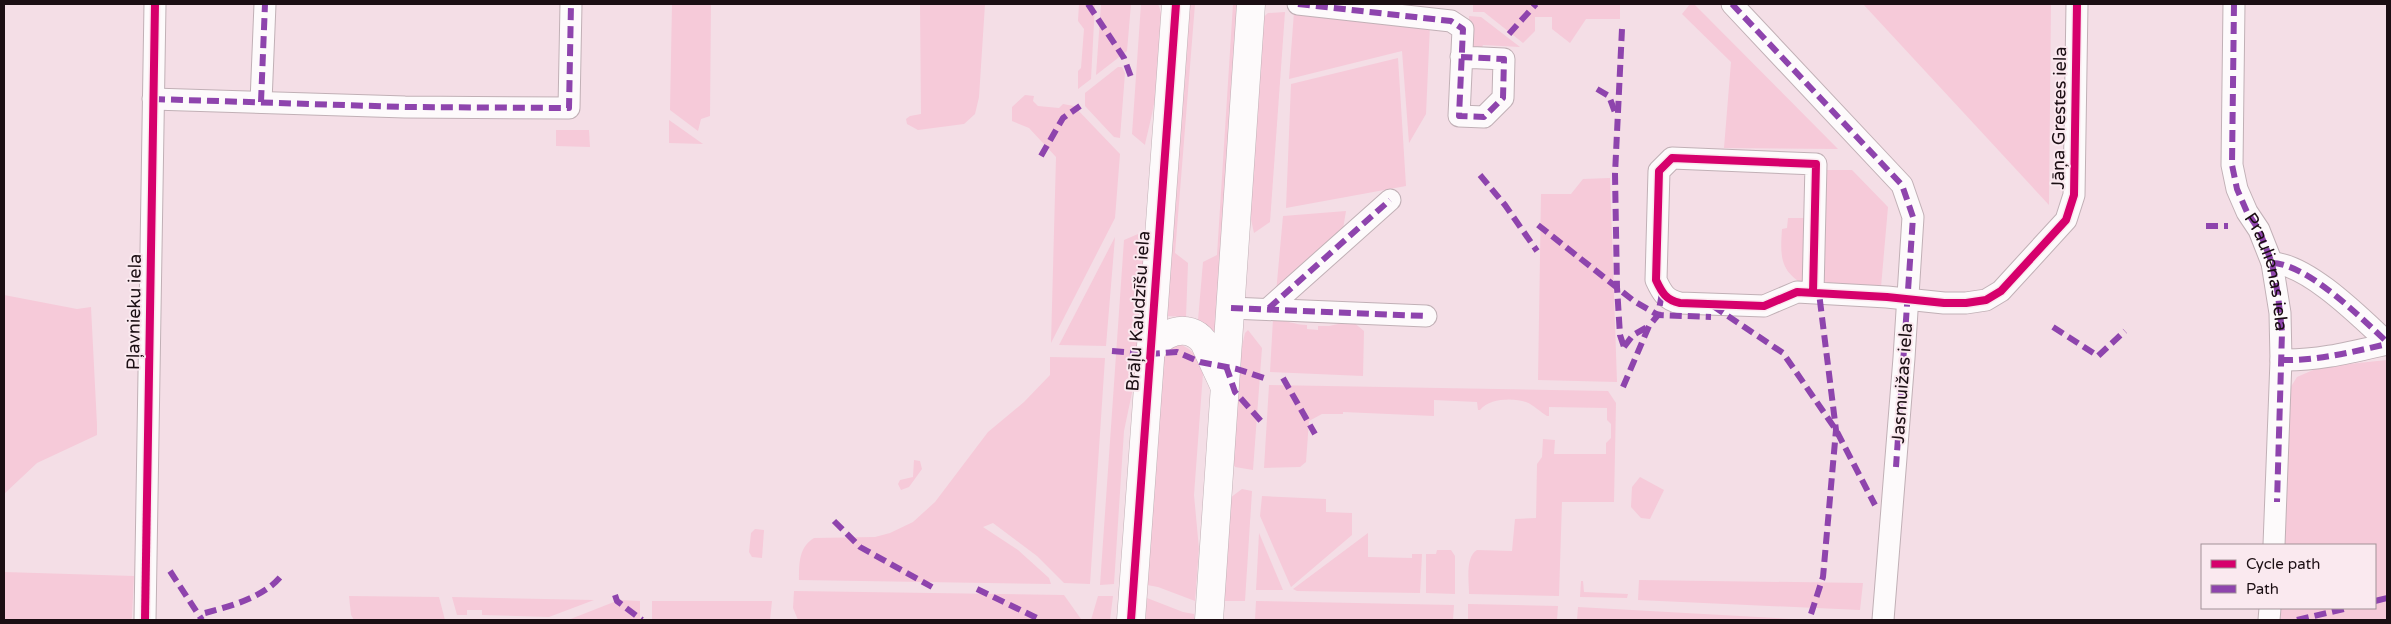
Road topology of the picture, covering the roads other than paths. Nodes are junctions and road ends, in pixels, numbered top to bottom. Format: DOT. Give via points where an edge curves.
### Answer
graph roads {
  1 [pos="154,4"];
  2 [pos="264,4"];
  3 [pos="571,4"];
  4 [pos="1176,4"];
  5 [pos="1251,4"];
  6 [pos="1298,4"];
  7 [pos="1732,4"];
  8 [pos="2077,4"];
  9 [pos="2234,4"];
  10 [pos="1461,57"];
  11 [pos="153,99"];
  12 [pos="261,102"];
  13 [pos="1390,200"];
  14 [pos="2272,263"];
  15 [pos="1813,293"];
  16 [pos="1908,299"];
  17 [pos="1231,308"];
  18 [pos="1269,308"];
  19 [pos="1426,316"];
  20 [pos="2387,343"];
  21 [pos="1150,354"];
  22 [pos="2281,360"];
  23 [pos="1224,387"];
  24 [pos="2274,544"];
  25 [pos="144,620"];
  26 [pos="1131,620"];
  27 [pos="1209,620"];
  28 [pos="1883,620"];
  1 -- 11 [label="street, Pļavnieku iela"];
  2 -- 12 [label="street"];
  3 -- 12 [label="street" via="569,108"];
  4 -- 21 [label="street, Brāļu Kaudzīšu iela"];
  5 -- 17 [label="street"];
  6 -- 10 [label="street" via="1451,21 1463,29"];
  7 -- 16 [label="street, Jasmuižas iela" via="1902,185 1913,217"];
  8 -- 16 [label="street, Jāņa Grestes iela" via="2074,195 2066,220 2001,291 1986,300 1966,303"];
  9 -- 14 [label="street, Praulienas iela" via="2232,165 2237,189"];
  11 -- 12 [label="street"];
  11 -- 25 [label="street, Pļavnieku iela"];
  13 -- 18 [label="street"];
  14 -- 20 [label="street" via="2281,263 2332,293"];
  14 -- 22 [label="street, Praulienas iela" via="2280,313"];
  15 -- 15 [label="street, Jāņa Grestes iela" via="1797,292 1764,306 1669,301 1656,280 1659,171 1672,158 1816,164"];
  15 -- 16 [label="street, Jāņa Grestes iela"];
  16 -- 28 [label="street, Jasmuižas iela"];
  17 -- 18 [label="street"];
  17 -- 23 [label="street"];
  18 -- 19 [label="street"];
  20 -- 22 [label="street" via="2326,357"];
  21 -- 23 [label="street" via="1154,343 1173,331 1201,338"];
  21 -- 26 [label="street, Brāļu Kaudzīšu iela"];
  22 -- 24 [label="street, Praulienas iela"];
  23 -- 27 [label="street"];
}
